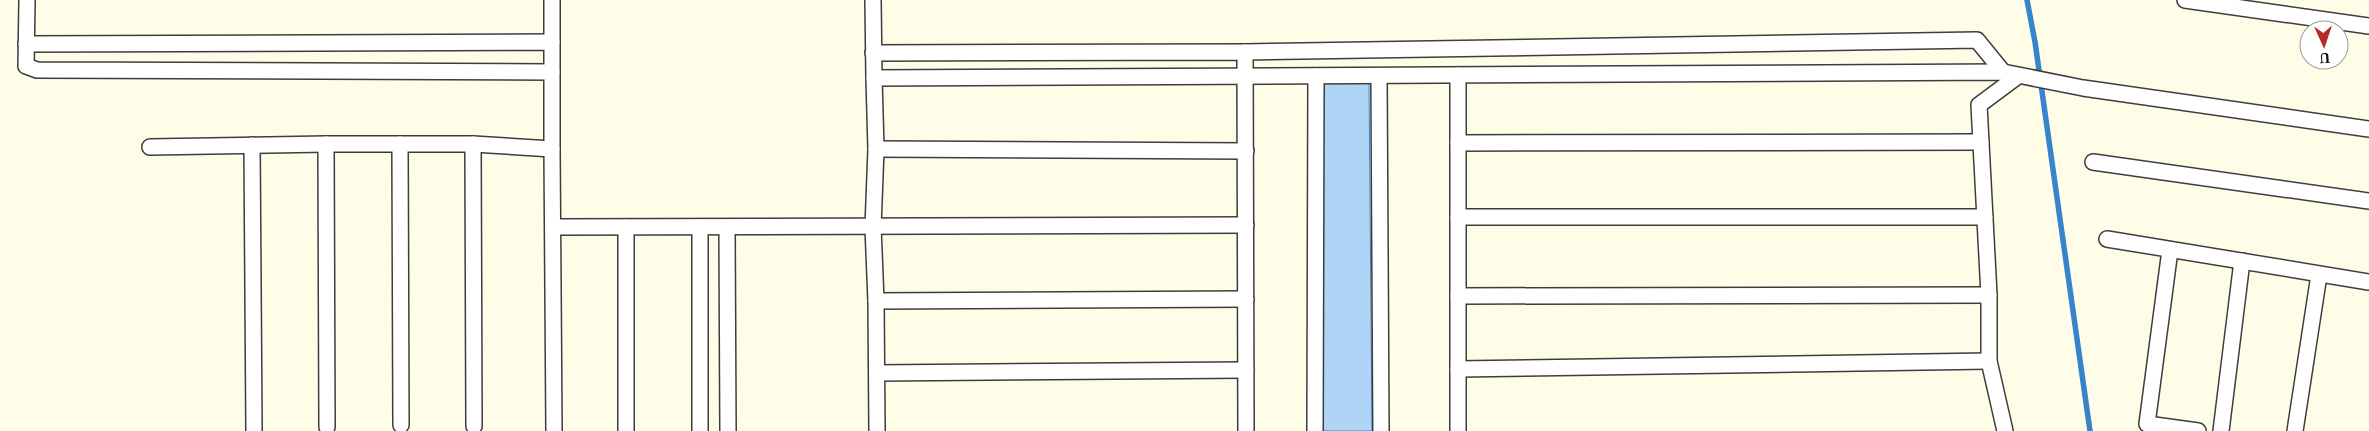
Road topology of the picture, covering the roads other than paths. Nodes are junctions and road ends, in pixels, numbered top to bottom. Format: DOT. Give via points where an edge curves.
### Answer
graph roads {
  1 [pos="27,0"];
  2 [pos="552,0"];
  3 [pos="872,0"];
  4 [pos="2184,0"];
  5 [pos="2369,26"];
  6 [pos="552,42"];
  7 [pos="26,44"];
  8 [pos="1245,52"];
  9 [pos="872,53"];
  10 [pos="552,72"];
  11 [pos="2003,72"];
  12 [pos="1458,75"];
  13 [pos="1246,76"];
  14 [pos="1316,76"];
  15 [pos="1379,76"];
  16 [pos="2023,77"];
  17 [pos="874,78"];
  18 [pos="2369,129"];
  19 [pos="1982,142"];
  20 [pos="1458,143"];
  21 [pos="326,144"];
  22 [pos="400,144"];
  23 [pos="473,144"];
  24 [pos="252,145"];
  25 [pos="150,147"];
  26 [pos="876,149"];
  27 [pos="552,150"];
  28 [pos="1246,150"];
  29 [pos="2093,162"];
  30 [pos="2369,201"];
  31 [pos="1458,217"];
  32 [pos="1985,217"];
  33 [pos="1246,225"];
  34 [pos="626,226"];
  35 [pos="554,227"];
  36 [pos="700,227"];
  37 [pos="873,227"];
  38 [pos="727,228"];
  39 [pos="2107,240"];
  40 [pos="2170,250"];
  41 [pos="2242,262"];
  42 [pos="2319,275"];
  43 [pos="2369,282"];
  44 [pos="1990,295"];
  45 [pos="1458,296"];
  46 [pos="1246,299"];
  47 [pos="876,301"];
  48 [pos="1989,361"];
  49 [pos="1458,369"];
  50 [pos="1246,370"];
  51 [pos="877,373"];
  52 [pos="401,425"];
  53 [pos="474,426"];
  54 [pos="327,427"];
  55 [pos="2165,429"];
  56 [pos="254,430"];
  57 [pos="554,431"];
  58 [pos="626,431"];
  59 [pos="700,431"];
  60 [pos="728,431"];
  61 [pos="877,431"];
  62 [pos="1246,431"];
  63 [pos="1315,431"];
  64 [pos="1381,431"];
  65 [pos="1458,431"];
  66 [pos="2004,431"];
  67 [pos="2198,431"];
  68 [pos="2221,431"];
  69 [pos="2295,431"];
  1 -- 7 [label="street"];
  2 -- 6 [label="street"];
  3 -- 9 [label="street"];
  4 -- 5 [label="street"];
  6 -- 7 [label="street"];
  6 -- 10 [label="street"];
  7 -- 10 [label="street" via="26,66 37,70"];
  8 -- 9 [label="street"];
  8 -- 11 [label="street" via="1977,40"];
  8 -- 13 [label="street"];
  9 -- 17 [label="street"];
  10 -- 27 [label="street"];
  11 -- 12 [label="street"];
  11 -- 16 [label="street"];
  12 -- 15 [label="street"];
  12 -- 20 [label="street"];
  13 -- 14 [label="street"];
  13 -- 17 [label="street"];
  13 -- 28 [label="street"];
  14 -- 15 [label="street"];
  14 -- 63 [label="street"];
  15 -- 64 [label="street"];
  16 -- 18 [label="street"];
  16 -- 19 [label="street" via="1980,104"];
  17 -- 26 [label="street"];
  19 -- 20 [label="street"];
  19 -- 32 [label="street"];
  20 -- 31 [label="street"];
  21 -- 22 [label="street"];
  21 -- 24 [label="street"];
  21 -- 54 [label="street"];
  22 -- 23 [label="street"];
  22 -- 52 [label="street"];
  23 -- 27 [label="street"];
  23 -- 53 [label="street"];
  24 -- 25 [label="street"];
  24 -- 56 [label="street"];
  26 -- 28 [label="street"];
  26 -- 37 [label="street"];
  27 -- 35 [label="street"];
  28 -- 33 [label="street"];
  29 -- 30 [label="street"];
  31 -- 32 [label="street"];
  31 -- 45 [label="street"];
  32 -- 44 [label="street"];
  33 -- 37 [label="street"];
  33 -- 46 [label="street"];
  34 -- 35 [label="street"];
  34 -- 36 [label="street"];
  34 -- 58 [label="street"];
  35 -- 57 [label="street"];
  36 -- 38 [label="street"];
  36 -- 59 [label="street"];
  37 -- 38 [label="street"];
  37 -- 47 [label="street"];
  38 -- 60 [label="street"];
  39 -- 40 [label="street"];
  40 -- 41 [label="street"];
  40 -- 55 [label="street" via="2147,424"];
  41 -- 42 [label="street"];
  41 -- 68 [label="street"];
  42 -- 43 [label="street"];
  42 -- 69 [label="street"];
  44 -- 45 [label="street"];
  44 -- 48 [label="street"];
  45 -- 49 [label="street"];
  46 -- 47 [label="street"];
  46 -- 50 [label="street"];
  47 -- 51 [label="street"];
  48 -- 49 [label="street"];
  48 -- 66 [label="street"];
  49 -- 65 [label="street"];
  50 -- 51 [label="street"];
  50 -- 62 [label="street"];
  51 -- 61 [label="street"];
  55 -- 67 [label="street"];
}
